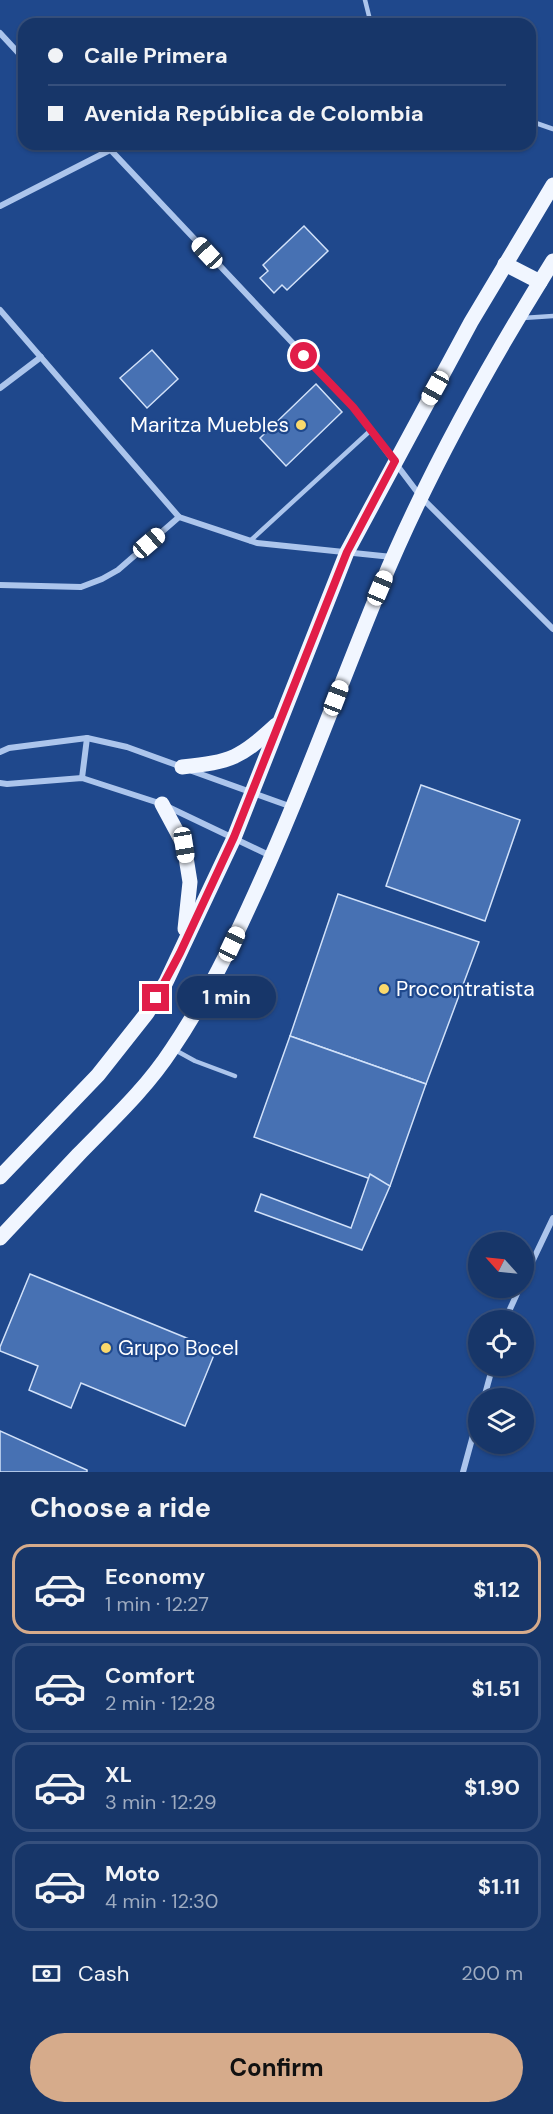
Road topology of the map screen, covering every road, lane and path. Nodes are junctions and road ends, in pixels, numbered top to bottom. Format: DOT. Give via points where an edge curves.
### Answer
graph roads {
  1 [pos="365,0"];
  2 [pos="370,18"];
  3 [pos="0,33"];
  4 [pos="18,52"];
  5 [pos="536,124"];
  6 [pos="553,129"];
  7 [pos="110,150"];
  8 [pos="553,185"];
  9 [pos="0,206"];
  10 [pos="553,261"];
  11 [pos="505,264"];
  12 [pos="540,282"];
  13 [pos="0,310"];
  14 [pos="553,316"];
  15 [pos="518,318"];
  16 [pos="41,357"];
  17 [pos="0,388"];
  18 [pos="371,430"];
  19 [pos="395,461"];
  20 [pos="421,497"];
  21 [pos="179,517"];
  22 [pos="250,541"];
  23 [pos="347,552"];
  24 [pos="393,557"];
  25 [pos="0,585"];
  26 [pos="553,629"];
  27 [pos="281,720"];
  28 [pos="87,738"];
  29 [pos="0,752"];
  30 [pos="183,767"];
  31 [pos="82,778"];
  32 [pos="0,783"];
  33 [pos="251,792"];
  34 [pos="162,804"];
  35 [pos="293,807"];
  36 [pos="234,837"];
  37 [pos="273,857"];
  38 [pos="180,953"];
  39 [pos="172,1049"];
  40 [pos="235,1076"];
  41 [pos="0,1177"];
  42 [pos="553,1218"];
  43 [pos="0,1238"];
  44 [pos="534,1258"];
  45 [pos="468,1454"];
  46 [pos="463,1472"];
  1 -- 2 [label="lane"];
  3 -- 4 [label="street"];
  5 -- 6 [label="lane"];
  7 -- 9 [label="street"];
  7 -- 18 [label="street"];
  8 -- 11 [label="main road"];
  10 -- 12 [label="main road"];
  11 -- 12 [label="main road"];
  11 -- 19 [label="main road"];
  12 -- 15 [label="main road"];
  13 -- 16 [label="street"];
  14 -- 15 [label="lane"];
  15 -- 20 [label="main road"];
  16 -- 17 [label="street"];
  16 -- 21 [label="street"];
  18 -- 19 [label="street"];
  18 -- 22 [label="lane"];
  19 -- 20 [label="street"];
  19 -- 23 [label="main road"];
  20 -- 24 [label="main road"];
  20 -- 26 [label="street"];
  21 -- 22 [label="street"];
  21 -- 25 [label="street" via="118,570 81,587"];
  22 -- 23 [label="street"];
  23 -- 24 [label="street"];
  23 -- 27 [label="main road"];
  24 -- 35 [label="main road"];
  27 -- 30 [label="main road" via="238,756 218,764"];
  27 -- 33 [label="main road"];
  28 -- 29 [label="street"];
  28 -- 30 [label="street"];
  28 -- 31 [label="street"];
  30 -- 33 [label="street"];
  31 -- 32 [label="street"];
  31 -- 34 [label="street"];
  33 -- 35 [label="street"];
  33 -- 36 [label="main road"];
  34 -- 36 [label="street"];
  34 -- 38 [label="main road" via="184,845 190,882"];
  35 -- 37 [label="main road"];
  36 -- 37 [label="street"];
  36 -- 38 [label="main road"];
  37 -- 39 [label="main road" via="216,974"];
  38 -- 41 [label="main road" via="128,1040"];
  39 -- 40 [label="lane"];
  39 -- 43 [label="main road" via="125,1107"];
  42 -- 44 [label="street"];
  45 -- 46 [label="street"];
}
